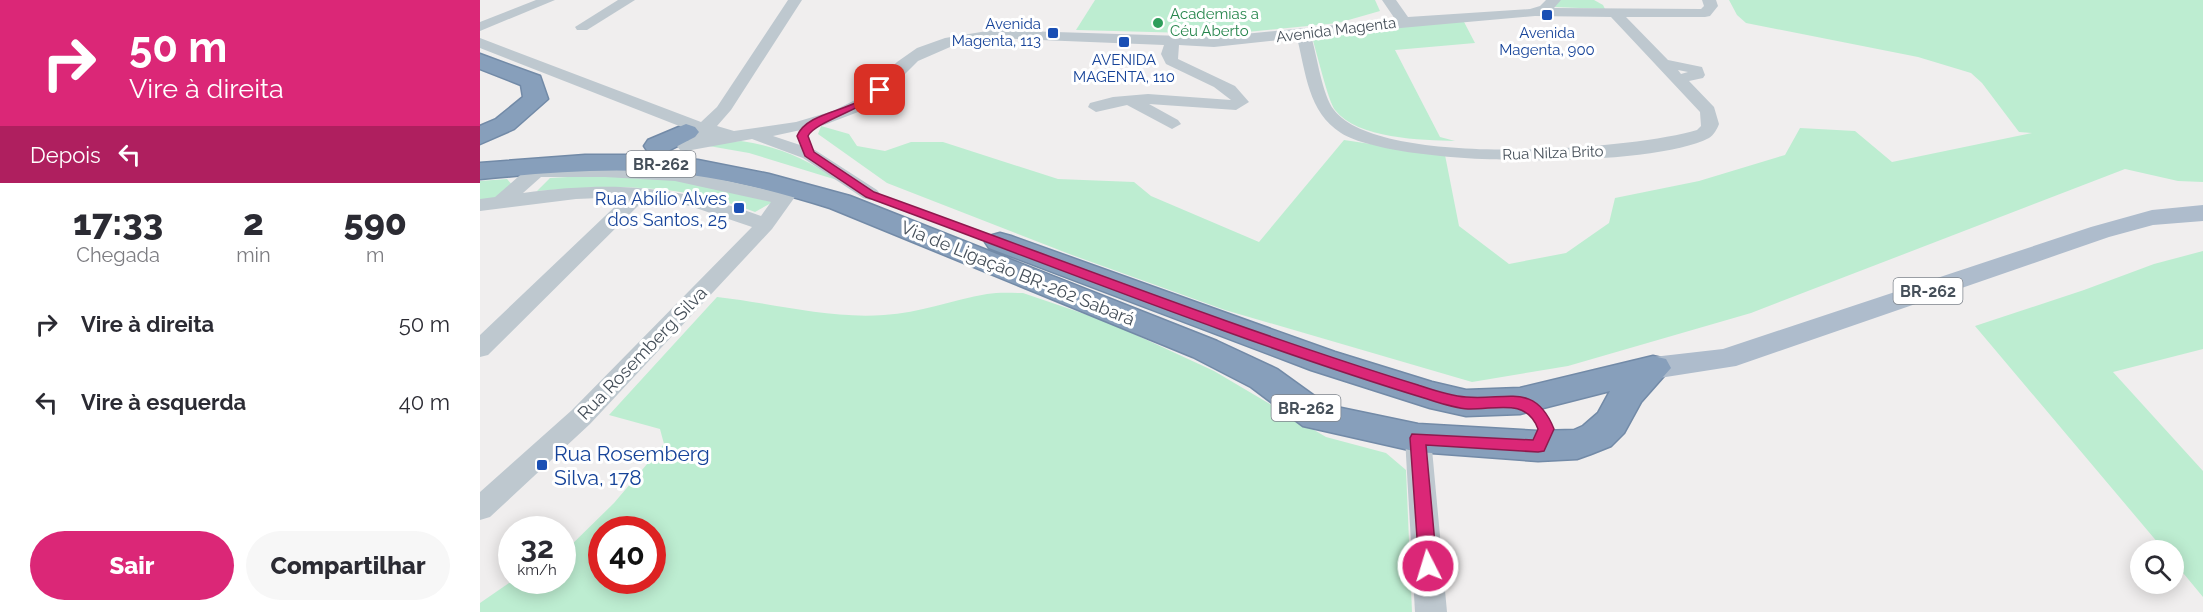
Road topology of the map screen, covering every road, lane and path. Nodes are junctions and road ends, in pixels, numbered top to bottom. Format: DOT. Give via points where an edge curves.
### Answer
graph roads {
  1 [pos="548,0"];
  2 [pos="628,0"];
  3 [pos="795,0"];
  4 [pos="1389,0"];
  5 [pos="1467,0"];
  6 [pos="1554,0"];
  7 [pos="1709,0"];
  8 [pos="1615,7"];
  9 [pos="1530,12"];
  10 [pos="1481,16"];
  11 [pos="1404,22"];
  12 [pos="480,27"];
  13 [pos="582,27"];
  14 [pos="1303,34"];
  15 [pos="1173,41"];
  16 [pos="480,43"];
  17 [pos="761,52"];
  18 [pos="738,54"];
  19 [pos="480,61"];
  20 [pos="1171,61"];
  21 [pos="1225,69"];
  22 [pos="1129,99"];
  23 [pos="1096,107"];
  24 [pos="817,123"];
  25 [pos="1172,124"];
  26 [pos="690,132"];
  27 [pos="480,136"];
  28 [pos="747,136"];
  29 [pos="1466,153"];
  30 [pos="809,154"];
  31 [pos="480,159"];
  32 [pos="1483,163"];
  33 [pos="480,171"];
  34 [pos="534,173"];
  35 [pos="480,176"];
  36 [pos="783,190"];
  37 [pos="641,193"];
  38 [pos="870,194"];
  39 [pos="502,202"];
  40 [pos="480,205"];
  41 [pos="2203,213"];
  42 [pos="480,220"];
  43 [pos="765,225"];
  44 [pos="480,349"];
  45 [pos="1653,368"];
  46 [pos="1520,400"];
  47 [pos="1418,438"];
  48 [pos="1538,446"];
  49 [pos="480,509"];
  50 [pos="1431,612"];
  1 -- 12 [label="street"];
  2 -- 13 [label="street"];
  3 -- 17 [label="street"];
  4 -- 11 [label="street"];
  5 -- 10 [label="street"];
  6 -- 9 [label="street, Avenida Magenta" via="1545,9"];
  7 -- 8 [label="street" via="1711,6 1705,13 1688,15"];
  8 -- 9 [label="street"];
  8 -- 29 [label="street, Rua Nilza Brito" via="1708,111 1710,128 1703,134 1634,149"];
  9 -- 10 [label="street, Avenida Magenta"];
  10 -- 11 [label="street, Avenida Magenta"];
  11 -- 14 [label="street, Avenida Magenta"];
  14 -- 15 [label="street, Avenida Magenta" via="1240,41"];
  14 -- 29 [label="street, Rua Nilza Brito" via="1327,112 1347,129 1369,139"];
  15 -- 20 [label="street"];
  15 -- 24 [label="street, Avenida Magenta" via="993,34 937,45 917,54 860,104"];
  16 -- 26 [label="street, Via de Ligação BR-262 Sabará"];
  17 -- 18 [label="street"];
  17 -- 26 [label="street" via="723,110"];
  19 -- 27 [label="highway" via="532,81 536,99 506,124"];
  20 -- 21 [label="street"];
  20 -- 22 [label="street" via="1238,94 1241,102 1236,105"];
  22 -- 23 [label="street"];
  22 -- 25 [label="street"];
  24 -- 28 [label="street, Avenida Magenta"];
  24 -- 30 [label="street" via="803,136"];
  26 -- 28 [label="street, Avenida Magenta"];
  26 -- 28 [label="street, Via de Ligação BR-262 Sabará"];
  26 -- 31 [label="highway, Via de Ligação BR-262 Sabará / BR-262" via="657,146 607,146"];
  26 -- 36 [label="highway" via="680,155 734,167"];
  26 -- 38 [label="highway, Via de Ligação BR-262 Sabará / BR-262" via="709,147 751,155"];
  28 -- 30 [label="street, Via de Ligação BR-262 Sabará"];
  29 -- 32 [label="street"];
  30 -- 38 [label="street, Via de Ligação BR-262 Sabará"];
  33 -- 36 [label="highway, Via de Ligação BR-262 Sabará / BR-262" via="600,162 649,163 724,172"];
  34 -- 35 [label="street, Via de Ligação BR-262 Sabará"];
  34 -- 36 [label="street, Via de Ligação BR-262 Sabará" via="605,171 675,175"];
  34 -- 39 [label="street"];
  36 -- 43 [label="street, Rua Rosemberg Silva"];
  36 -- 47 [label="highway, Via de Ligação BR-262 Sabará / BR-262" via="840,202 1205,349 1264,378 1316,416"];
  37 -- 39 [label="street" via="603,192"];
  37 -- 43 [label="street" via="714,206"];
  37 -- 44 [label="street"];
  38 -- 46 [label="highway, Via de Ligação BR-262 Sabará / BR-262" via="1370,376 1467,403"];
  39 -- 40 [label="street"];
  39 -- 42 [label="street"];
  41 -- 45 [label="main road, BR-262" via="2152,218 2100,232 1725,359"];
  43 -- 49 [label="street, Rua Rosemberg Silva" via="581,417"];
  45 -- 46 [label="highway, BR-262"];
  45 -- 48 [label="highway, BR-262" via="1627,394 1611,423 1597,436 1577,444"];
  46 -- 48 [label="highway" via="1540,415 1546,429"];
  47 -- 48 [label="highway, Via de Ligação BR-262 Sabará / BR-262"];
  47 -- 50 [label="street"];
}
